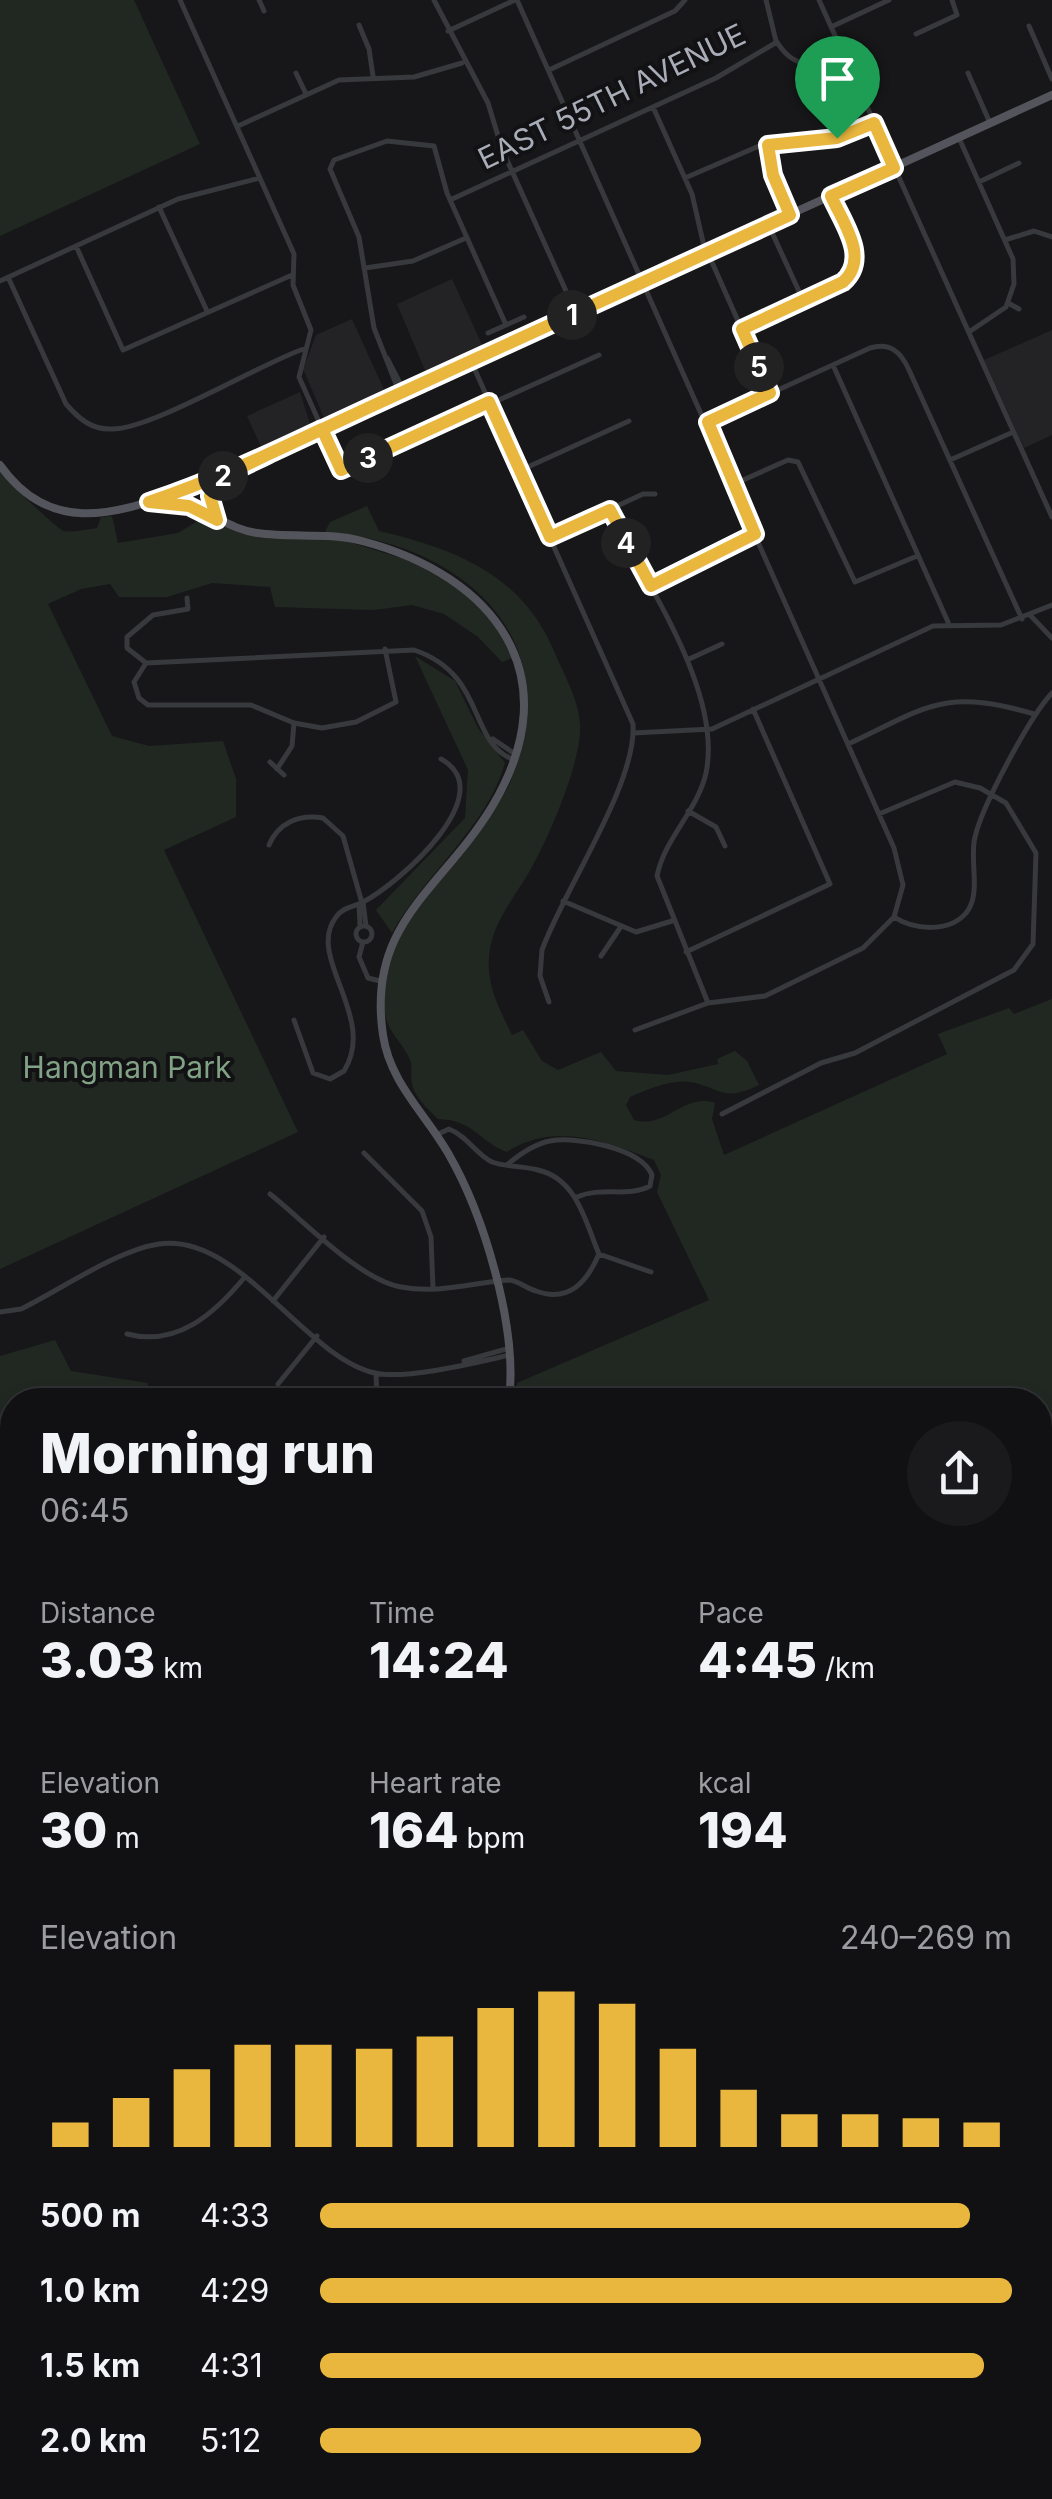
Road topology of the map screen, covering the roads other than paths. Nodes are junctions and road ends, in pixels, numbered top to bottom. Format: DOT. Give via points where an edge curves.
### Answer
graph roads {
  1 [pos="180,0"];
  2 [pos="259,0"];
  3 [pos="434,0"];
  4 [pos="516,0"];
  5 [pos="766,0"];
  6 [pos="818,0"];
  7 [pos="889,0"];
  8 [pos="952,0"];
  9 [pos="685,1"];
  10 [pos="264,11"];
  11 [pos="360,25"];
  12 [pos="1028,26"];
  13 [pos="830,27"];
  14 [pos="448,31"];
  15 [pos="916,34"];
  16 [pos="776,42"];
  17 [pos="843,55"];
  18 [pos="464,63"];
  19 [pos="549,70"];
  20 [pos="296,72"];
  21 [pos="968,73"];
  22 [pos="373,76"];
  23 [pos="1052,79"];
  24 [pos="306,94"];
  25 [pos="1052,95"];
  26 [pos="653,107"];
  27 [pos="874,123"];
  28 [pos="990,124"];
  29 [pos="238,126"];
  30 [pos="959,138"];
  31 [pos="581,141"];
  32 [pos="768,145"];
  33 [pos="1019,163"];
  34 [pos="894,168"];
  35 [pos="512,172"];
  36 [pos="260,178"];
  37 [pos="685,178"];
  38 [pos="979,182"];
  39 [pos="831,196"];
  40 [pos="450,200"];
  41 [pos="160,208"];
  42 [pos="790,215"];
  43 [pos="769,225"];
  44 [pos="467,237"];
  45 [pos="1052,237"];
  46 [pos="1005,240"];
  47 [pos="76,246"];
  48 [pos="708,253"];
  49 [pos="364,268"];
  50 [pos="292,274"];
  51 [pos="8,278"];
  52 [pos="0,281"];
  53 [pos="644,282"];
  54 [pos="803,300"];
  55 [pos="1008,303"];
  56 [pos="1019,309"];
  57 [pos="206,311"];
  58 [pos="576,313"];
  59 [pos="524,317"];
  60 [pos="506,325"];
  61 [pos="742,329"];
  62 [pos="968,332"];
  63 [pos="488,334"];
  64 [pos="306,348"];
  65 [pos="599,354"];
  66 [pos="471,361"];
  67 [pos="833,365"];
  68 [pos="402,393"];
  69 [pos="770,393"];
  70 [pos="489,402"];
  71 [pos="629,420"];
  72 [pos="708,422"];
  73 [pos="322,429"];
  74 [pos="1013,432"];
  75 [pos="950,460"];
  76 [pos="0,465"];
  77 [pos="520,471"];
  78 [pos="219,478"];
  79 [pos="734,484"];
  80 [pos="655,494"];
  81 [pos="149,502"];
  82 [pos="610,510"];
  83 [pos="1052,517"];
  84 [pos="217,520"];
  85 [pos="755,534"];
  86 [pos="550,537"];
  87 [pos="918,556"];
  88 [pos="651,586"];
  89 [pos="187,598"];
  90 [pos="1052,605"];
  91 [pos="1030,615"];
  92 [pos="1022,619"];
  93 [pos="949,623"];
  94 [pos="1052,638"];
  95 [pos="722,644"];
  96 [pos="385,649"];
  97 [pos="687,660"];
  98 [pos="146,663"];
  99 [pos="818,679"];
  100 [pos="1052,692"];
  101 [pos="754,709"];
  102 [pos="1035,714"];
  103 [pos="294,723"];
  104 [pos="706,730"];
  105 [pos="633,733"];
  106 [pos="848,744"];
  107 [pos="514,756"];
  108 [pos="441,758"];
  109 [pos="270,762"];
  110 [pos="278,768"];
  111 [pos="284,774"];
  112 [pos="994,794"];
  113 [pos="688,811"];
  114 [pos="879,814"];
  115 [pos="269,845"];
  116 [pos="725,846"];
  117 [pos="563,902"];
  118 [pos="361,903"];
  119 [pos="894,917"];
  120 [pos="672,921"];
  121 [pos="363,926"];
  122 [pos="620,928"];
  123 [pos="362,942"];
  124 [pos="686,952"];
  125 [pos="601,956"];
  126 [pos="380,981"];
  127 [pos="548,1002"];
  128 [pos="708,1003"];
  129 [pos="294,1020"];
  130 [pos="634,1030"];
  131 [pos="722,1114"];
  132 [pos="436,1135"];
  133 [pos="364,1153"];
  134 [pos="508,1164"];
  135 [pos="270,1194"];
  136 [pos="577,1197"];
  137 [pos="324,1237"];
  138 [pos="599,1254"];
  139 [pos="650,1272"];
  140 [pos="244,1278"];
  141 [pos="496,1283"];
  142 [pos="432,1288"];
  143 [pos="273,1301"];
  144 [pos="0,1312"];
  145 [pos="127,1334"];
  146 [pos="317,1336"];
  147 [pos="510,1352"];
  148 [pos="376,1374"];
  149 [pos="278,1384"];
  150 [pos="377,1388"];
  151 [pos="510,1388"];
  1 -- 29 [label="street"];
  2 -- 10 [label="street"];
  3 -- 14 [label="street"];
  4 -- 14 [label="street"];
  4 -- 19 [label="street"];
  5 -- 16 [label="street"];
  6 -- 13 [label="street"];
  7 -- 13 [label="street"];
  8 -- 15 [label="street" via="958,12"];
  9 -- 19 [label="street" via="675,12"];
  11 -- 22 [label="street"];
  12 -- 23 [label="street"];
  13 -- 17 [label="street"];
  14 -- 18 [label="street"];
  16 -- 17 [label="street, EAST 55TH AVENUE" via="807,65"];
  16 -- 26 [label="street, EAST 55TH AVENUE"];
  17 -- 27 [label="street"];
  18 -- 22 [label="street" via="414,77"];
  18 -- 35 [label="street" via="488,103"];
  19 -- 31 [label="street"];
  20 -- 24 [label="street"];
  21 -- 28 [label="street"];
  22 -- 24 [label="street"];
  24 -- 29 [label="street"];
  25 -- 28 [label="main road"];
  26 -- 31 [label="street, EAST 55TH AVENUE"];
  26 -- 37 [label="street"];
  27 -- 32 [label="street" via="821,143"];
  27 -- 34 [label="street"];
  28 -- 30 [label="main road"];
  29 -- 36 [label="street"];
  30 -- 34 [label="main road"];
  30 -- 38 [label="street"];
  31 -- 35 [label="street, EAST 55TH AVENUE"];
  31 -- 53 [label="street"];
  32 -- 37 [label="street"];
  32 -- 42 [label="street"];
  33 -- 38 [label="street"];
  34 -- 39 [label="main road"];
  34 -- 62 [label="street"];
  35 -- 40 [label="street, EAST 55TH AVENUE"];
  35 -- 58 [label="street"];
  36 -- 41 [label="street"];
  36 -- 50 [label="street" via="295,258"];
  37 -- 48 [label="street"];
  38 -- 46 [label="street"];
  39 -- 42 [label="main road"];
  39 -- 54 [label="street" via="855,248 855,267 843,282"];
  40 -- 44 [label="street"];
  40 -- 49 [label="street" via="434,146 387,141 329,163 357,230"];
  41 -- 47 [label="street"];
  41 -- 57 [label="street"];
  42 -- 43 [label="main road"];
  43 -- 48 [label="main road"];
  43 -- 54 [label="street"];
  44 -- 49 [label="street" via="413,261"];
  44 -- 60 [label="street"];
  45 -- 46 [label="street" via="1034,231"];
  46 -- 55 [label="street" via="1015,271"];
  47 -- 51 [label="street"];
  47 -- 57 [label="street" via="124,350"];
  48 -- 53 [label="main road"];
  48 -- 61 [label="street"];
  49 -- 68 [label="street" via="374,328"];
  50 -- 57 [label="street"];
  50 -- 64 [label="street" via="311,327"];
  51 -- 52 [label="street"];
  51 -- 64 [label="street" via="66,404 97,428 136,424"];
  53 -- 58 [label="main road"];
  53 -- 72 [label="street"];
  54 -- 61 [label="street"];
  55 -- 56 [label="street"];
  55 -- 62 [label="street"];
  58 -- 66 [label="main road"];
  59 -- 60 [label="street"];
  60 -- 63 [label="street"];
  61 -- 69 [label="street"];
  62 -- 74 [label="street"];
  64 -- 73 [label="street" via="299,377"];
  65 -- 70 [label="street"];
  66 -- 68 [label="main road"];
  66 -- 70 [label="street"];
  67 -- 69 [label="street"];
  67 -- 75 [label="street" via="875,346 891,347 904,358"];
  67 -- 87 [label="street"];
  68 -- 73 [label="main road"];
  69 -- 72 [label="street"];
  70 -- 73 [label="street" via="341,470"];
  70 -- 77 [label="street"];
  71 -- 77 [label="street"];
  72 -- 79 [label="street"];
  73 -- 78 [label="main road"];
  74 -- 75 [label="street"];
  74 -- 83 [label="street"];
  75 -- 92 [label="street"];
  76 -- 81 [label="main road" via="32,498 81,514"];
  77 -- 86 [label="street"];
  78 -- 81 [label="main road"];
  78 -- 84 [label="main road" via="210,496"];
  79 -- 85 [label="street"];
  79 -- 87 [label="street" via="795,460 855,582"];
  80 -- 82 [label="street"];
  81 -- 84 [label="main road" via="189,506"];
  82 -- 86 [label="street"];
  82 -- 88 [label="street"];
  84 -- 107 [label="main road" via="252,533 362,541 468,589 500,623 516,655 524,699"];
  85 -- 88 [label="street"];
  85 -- 99 [label="street"];
  86 -- 105 [label="street" via="627,705"];
  87 -- 93 [label="street"];
  88 -- 97 [label="street"];
  89 -- 98 [label="street" via="188,609 154,616 127,636 127,648"];
  90 -- 91 [label="street"];
  91 -- 92 [label="street"];
  91 -- 94 [label="street"];
  92 -- 93 [label="street" via="995,626"];
  93 -- 99 [label="street"];
  95 -- 97 [label="street"];
  96 -- 98 [label="street"];
  96 -- 103 [label="street" via="394,704 344,726"];
  96 -- 107 [label="street" via="414,650 448,668 491,737"];
  97 -- 104 [label="street"];
  98 -- 103 [label="street" via="134,682 148,705 250,705"];
  99 -- 101 [label="street"];
  99 -- 106 [label="street"];
  100 -- 102 [label="street"];
  101 -- 104 [label="street"];
  101 -- 124 [label="street" via="830,884"];
  102 -- 106 [label="street" via="987,700 955,700"];
  102 -- 112 [label="street"];
  103 -- 110 [label="street" via="292,746"];
  104 -- 105 [label="street"];
  104 -- 113 [label="street" via="706,772"];
  105 -- 117 [label="street" via="621,780"];
  106 -- 114 [label="street"];
  107 -- 126 [label="main road" via="484,818 404,918"];
  108 -- 118 [label="street" via="459,783 456,814"];
  109 -- 110 [label="street"];
  110 -- 111 [label="street"];
  112 -- 114 [label="street" via="946,783"];
  112 -- 119 [label="street" via="975,834 969,910 958,920 922,928"];
  112 -- 131 [label="street" via="1022,823 1036,853 1028,955 1014,970 890,1035"];
  113 -- 116 [label="street" via="716,827"];
  113 -- 120 [label="street" via="657,872"];
  114 -- 119 [label="street" via="902,878"];
  115 -- 118 [label="street" via="274,832 297,818 323,818 342,836"];
  117 -- 122 [label="street"];
  117 -- 127 [label="street" via="540,964"];
  118 -- 121 [label="street"];
  118 -- 129 [label="street" via="334,918 332,927 333,971 354,1034 344,1071 330,1079 313,1073"];
  119 -- 128 [label="street" via="863,948 765,996"];
  120 -- 122 [label="street" via="649,931"];
  120 -- 124 [label="street"];
  121 -- 123 [label="street" via="356,936"];
  121 -- 123 [label="street" via="372,936"];
  122 -- 125 [label="street"];
  123 -- 126 [label="street" via="362,970"];
  124 -- 128 [label="street"];
  126 -- 132 [label="main road" via="383,1035 394,1072"];
  128 -- 130 [label="street"];
  132 -- 134 [label="street" via="449,1129 463,1134 491,1162"];
  132 -- 141 [label="main road" via="464,1185"];
  133 -- 142 [label="street" via="422,1212"];
  134 -- 136 [label="street" via="553,1173"];
  134 -- 136 [label="street" via="541,1143 568,1140 638,1157 652,1175 650,1186 638,1192 609,1189"];
  135 -- 137 [label="street"];
  136 -- 138 [label="street"];
  137 -- 142 [label="street" via="371,1276 400,1287"];
  137 -- 143 [label="street"];
  138 -- 139 [label="street"];
  138 -- 141 [label="street" via="587,1278 562,1295 512,1280"];
  140 -- 143 [label="street"];
  140 -- 144 [label="street" via="211,1253 184,1243 159,1244 22,1309"];
  140 -- 145 [label="street" via="196,1324 144,1338"];
  141 -- 142 [label="street"];
  141 -- 147 [label="main road"];
  143 -- 146 [label="street"];
  146 -- 148 [label="street"];
  146 -- 149 [label="street"];
  147 -- 148 [label="street" via="402,1375"];
  147 -- 151 [label="main road"];
  148 -- 150 [label="street"];
}
